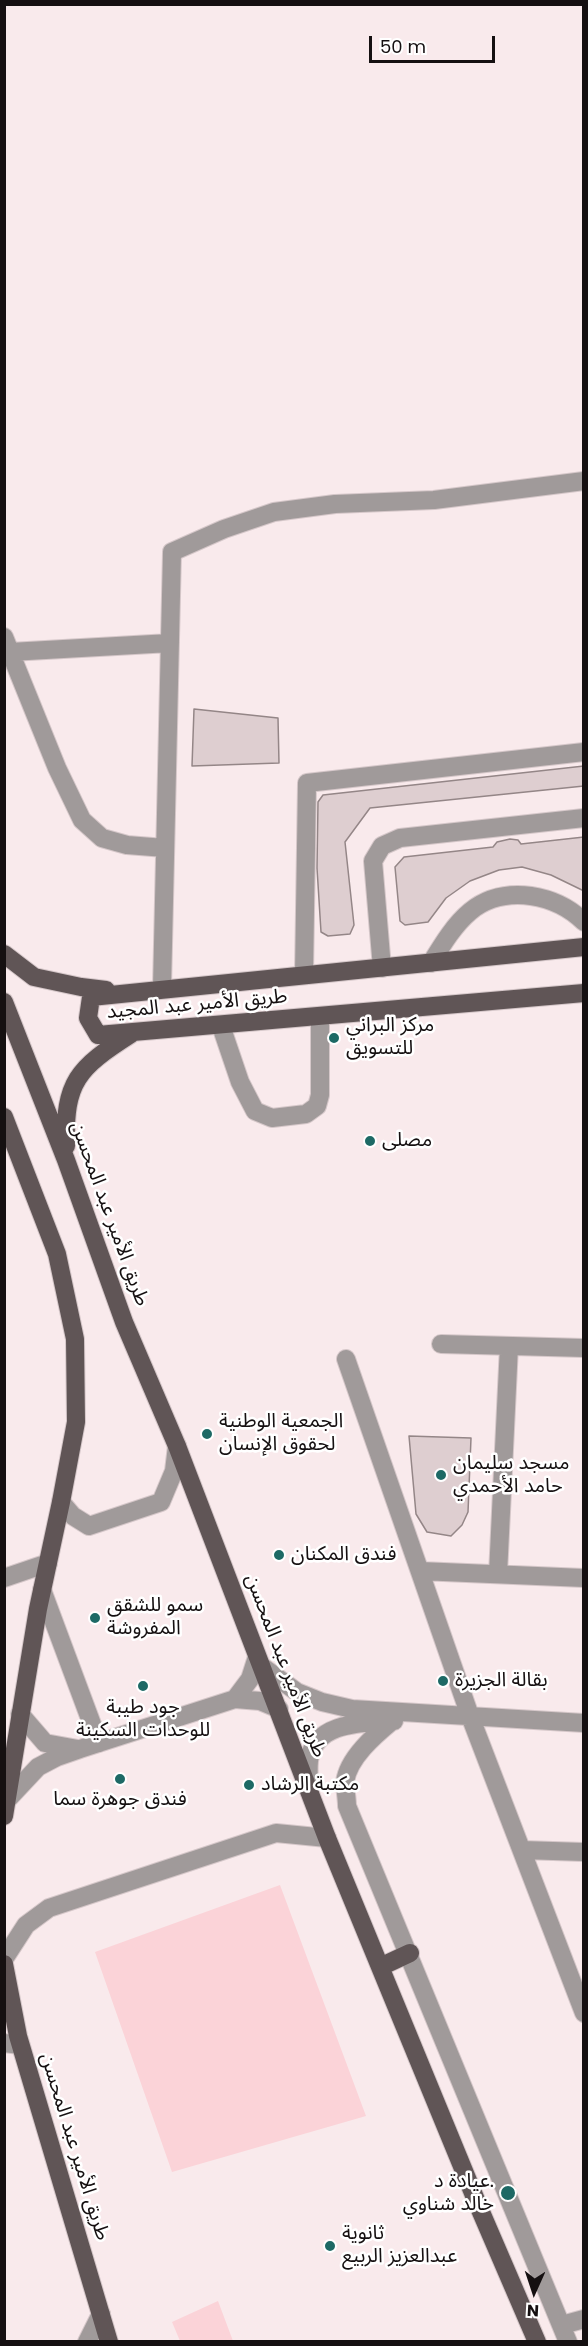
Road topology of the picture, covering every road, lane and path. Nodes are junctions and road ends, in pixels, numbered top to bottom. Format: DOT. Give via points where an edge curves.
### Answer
graph roads {
  1 [pos="584,481"];
  2 [pos="170,643"];
  3 [pos="7,644"];
  4 [pos="584,752"];
  5 [pos="584,818"];
  6 [pos="165,848"];
  7 [pos="584,922"];
  8 [pos="584,947"];
  9 [pos="4,954"];
  10 [pos="431,963"];
  11 [pos="382,968"];
  12 [pos="304,975"];
  13 [pos="162,988"];
  14 [pos="128,992"];
  15 [pos="584,993"];
  16 [pos="4,1002"];
  17 [pos="320,1017"];
  18 [pos="221,1026"];
  19 [pos="131,1034"];
  20 [pos="4,1117"];
  21 [pos="8,1132"];
  22 [pos="66,1160"];
  23 [pos="441,1344"];
  24 [pos="509,1346"];
  25 [pos="584,1348"];
  26 [pos="346,1359"];
  27 [pos="177,1446"];
  28 [pos="61,1502"];
  29 [pos="48,1563"];
  30 [pos="420,1571"];
  31 [pos="498,1574"];
  32 [pos="4,1578"];
  33 [pos="584,1578"];
  34 [pos="42,1590"];
  35 [pos="259,1661"];
  36 [pos="235,1699"];
  37 [pos="279,1709"];
  38 [pos="20,1714"];
  39 [pos="470,1716"];
  40 [pos="392,1721"];
  41 [pos="584,1723"];
  42 [pos="99,1743"];
  43 [pos="80,1749"];
  44 [pos="309,1794"];
  45 [pos="6,1807"];
  46 [pos="327,1838"];
  47 [pos="522,1850"];
  48 [pos="584,1852"];
  49 [pos="410,1953"];
  50 [pos="4,1959"];
  51 [pos="4,1964"];
  52 [pos="380,1967"];
  53 [pos="584,2013"];
  54 [pos="12,2044"];
  55 [pos="101,2314"];
  56 [pos="584,2319"];
  57 [pos="565,2333"];
  58 [pos="87,2342"];
  59 [pos="109,2342"];
  60 [pos="537,2342"];
  1 -- 2 [label="street" via="434,500 335,504 274,512 224,528 172,552"];
  2 -- 3 [label="street"];
  2 -- 6 [label="street"];
  3 -- 6 [label="street" via="82,820 102,838"];
  4 -- 12 [label="street" via="307,783"];
  5 -- 11 [label="street" via="400,838 382,846 373,861"];
  6 -- 13 [label="street"];
  7 -- 10 [label="street" via="549,899 515,894 490,898 454,926"];
  8 -- 10 [label="main road, طريق الأمير عبد المجيد"];
  9 -- 14 [label="main road" via="34,977"];
  10 -- 11 [label="main road, طريق الأمير عبد المجيد"];
  11 -- 12 [label="main road, طريق الأمير عبد المجيد"];
  12 -- 13 [label="main road, طريق الأمير عبد المجيد"];
  13 -- 14 [label="main road, طريق الأمير عبد المجيد"];
  14 -- 19 [label="main road, طريق الأمير عبد المجيد" via="91,997 88,1018 98,1035"];
  15 -- 17 [label="main road, طريق الأمير عبد المجيد"];
  16 -- 22 [label="main road, طريق الأمير عبد المحسن"];
  17 -- 18 [label="main road, طريق الأمير عبد المجيد"];
  17 -- 18 [label="street" via="317,1106 306,1114 272,1118 255,1111 247,1099"];
  18 -- 19 [label="main road, طريق الأمير عبد المجيد"];
  19 -- 22 [label="main road" via="85,1067 71,1090 65,1115"];
  20 -- 21 [label="main road"];
  21 -- 28 [label="main road" via="57,1254 75,1339 76,1422"];
  22 -- 27 [label="main road, طريق الأمير عبد المحسن" via="124,1322"];
  23 -- 24 [label="street"];
  24 -- 25 [label="street"];
  24 -- 31 [label="street"];
  26 -- 30 [label="street"];
  27 -- 28 [label="street" via="174,1471 161,1502 89,1526"];
  27 -- 35 [label="main road, طريق الأمير عبد المحسن"];
  28 -- 29 [label="main road"];
  29 -- 32 [label="street"];
  29 -- 34 [label="main road"];
  30 -- 31 [label="street"];
  30 -- 39 [label="street"];
  31 -- 33 [label="street"];
  34 -- 38 [label="main road"];
  34 -- 42 [label="street"];
  35 -- 36 [label="street"];
  35 -- 37 [label="main road, طريق الأمير عبد المحسن"];
  35 -- 39 [label="street" via="297,1692 322,1702 352,1709"];
  36 -- 37 [label="street" via="260,1701"];
  36 -- 42 [label="street"];
  37 -- 44 [label="main road, طريق الأمير عبد المحسن"];
  38 -- 43 [label="street" via="45,1743"];
  38 -- 45 [label="main road"];
  39 -- 40 [label="street"];
  39 -- 41 [label="street"];
  39 -- 47 [label="street"];
  40 -- 44 [label="street" via="333,1728 317,1741 309,1759"];
  40 -- 49 [label="street" via="357,1755 345,1780 347,1806"];
  42 -- 43 [label="street"];
  43 -- 45 [label="street" via="38,1767"];
  44 -- 46 [label="main road, طريق الأمير عبد المحسن"];
  46 -- 50 [label="street" via="276,1833 48,1908 26,1925"];
  46 -- 52 [label="main road, طريق الأمير عبد المحسن"];
  47 -- 48 [label="street"];
  47 -- 53 [label="street"];
  49 -- 52 [label="main road"];
  49 -- 57 [label="street"];
  51 -- 54 [label="main road, طريق الأمير عبد المحسن"];
  52 -- 60 [label="main road, طريق الأمير عبد المحسن"];
  54 -- 55 [label="main road, طريق الأمير عبد المحسن"];
  55 -- 58 [label="street"];
  55 -- 59 [label="main road, طريق الأمير عبد المحسن"];
  56 -- 57 [label="street"];
}
